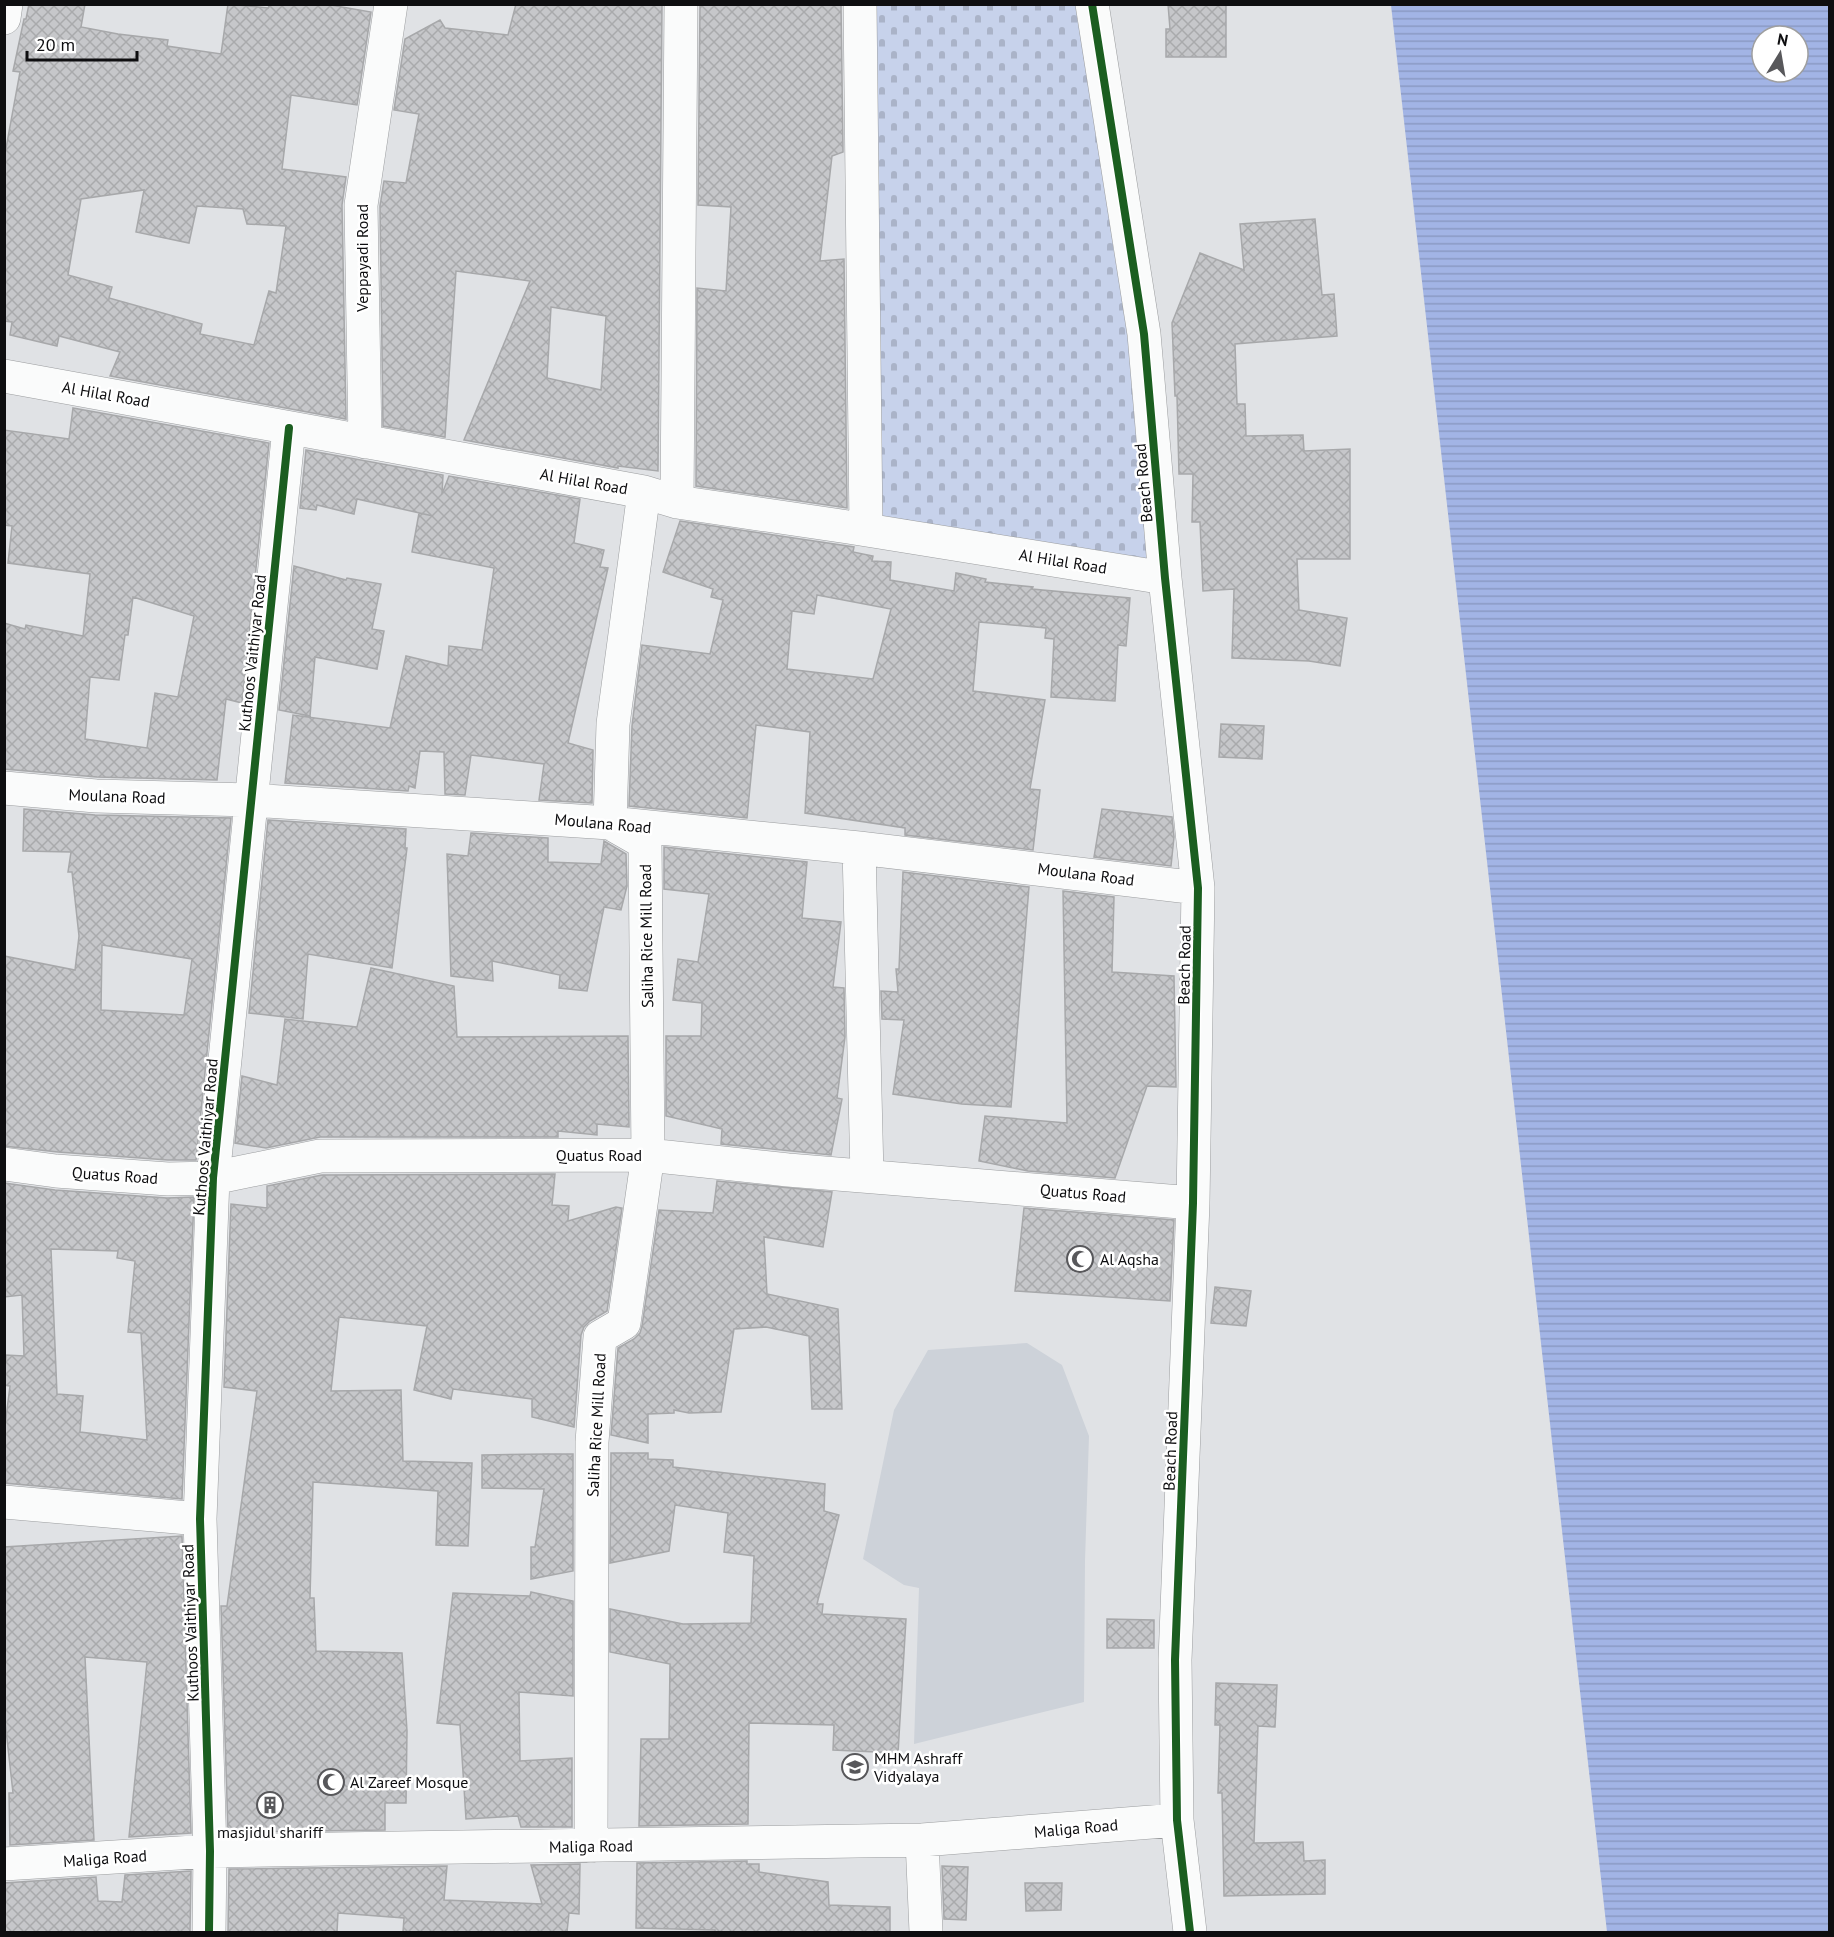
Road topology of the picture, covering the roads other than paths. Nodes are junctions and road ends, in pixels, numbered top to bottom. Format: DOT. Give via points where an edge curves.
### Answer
graph roads {
  1 [pos="6,4"];
  2 [pos="391,4"];
  3 [pos="681,4"];
  4 [pos="860,4"];
  5 [pos="1092,4"];
  6 [pos="4,18"];
  7 [pos="4,376"];
  8 [pos="289,428"];
  9 [pos="365,442"];
  10 [pos="644,492"];
  11 [pos="677,502"];
  12 [pos="866,529"];
  13 [pos="1165,578"];
  14 [pos="4,788"];
  15 [pos="250,800"];
  16 [pos="610,823"];
  17 [pos="859,848"];
  18 [pos="1198,888"];
  19 [pos="648,1155"];
  20 [pos="4,1164"];
  21 [pos="867,1176"];
  22 [pos="213,1178"];
  23 [pos="1193,1203"];
  24 [pos="4,1502"];
  25 [pos="200,1519"];
  26 [pos="1177,1820"];
  27 [pos="922,1840"];
  28 [pos="591,1846"];
  29 [pos="210,1851"];
  30 [pos="4,1864"];
  31 [pos="209,1932"];
  32 [pos="926,1932"];
  33 [pos="1190,1932"];
  1 -- 6 [label="street"];
  2 -- 9 [label="street, Veppayadi Road" via="361,205"];
  3 -- 11 [label="street"];
  4 -- 12 [label="street"];
  5 -- 13 [label="street, Beach Road" via="1144,334"];
  7 -- 8 [label="street, Al Hilal Road"];
  8 -- 9 [label="street, Al Hilal Road"];
  8 -- 15 [label="street, Kuthoos Vaithiyar Road"];
  9 -- 10 [label="street, Al Hilal Road"];
  10 -- 11 [label="street, Al Hilal Road"];
  10 -- 16 [label="street" via="613,724"];
  11 -- 12 [label="street, Al Hilal Road"];
  12 -- 13 [label="street, Al Hilal Road"];
  13 -- 18 [label="street, Beach Road"];
  14 -- 15 [label="street, Moulana Road" via="96,796"];
  15 -- 16 [label="street, Moulana Road"];
  15 -- 22 [label="street, Kuthoos Vaithiyar Road"];
  16 -- 17 [label="street, Moulana Road"];
  16 -- 19 [label="street, Saliha Rice Mill Road" via="645,843"];
  17 -- 18 [label="street, Moulana Road"];
  17 -- 21 [label="street"];
  18 -- 23 [label="street, Beach Road"];
  19 -- 21 [label="street, Quatus Road"];
  19 -- 22 [label="street, Quatus Road" via="320,1156"];
  19 -- 28 [label="street, Saliha Rice Mill Road" via="624,1323 600,1338 592,1442"];
  20 -- 22 [label="street, Quatus Road" via="168,1179"];
  21 -- 23 [label="street, Quatus Road"];
  22 -- 25 [label="street, Kuthoos Vaithiyar Road"];
  23 -- 26 [label="street, Beach Road" via="1175,1660"];
  24 -- 25 [label="street"];
  25 -- 29 [label="street, Kuthoos Vaithiyar Road"];
  26 -- 27 [label="street, Maliga Road"];
  26 -- 33 [label="street, Beach Road"];
  27 -- 28 [label="street, Maliga Road"];
  27 -- 32 [label="street"];
  28 -- 29 [label="street, Maliga Road"];
  29 -- 30 [label="street, Maliga Road"];
  29 -- 31 [label="street, Kuthoos Vaithiyar Road"];
}
